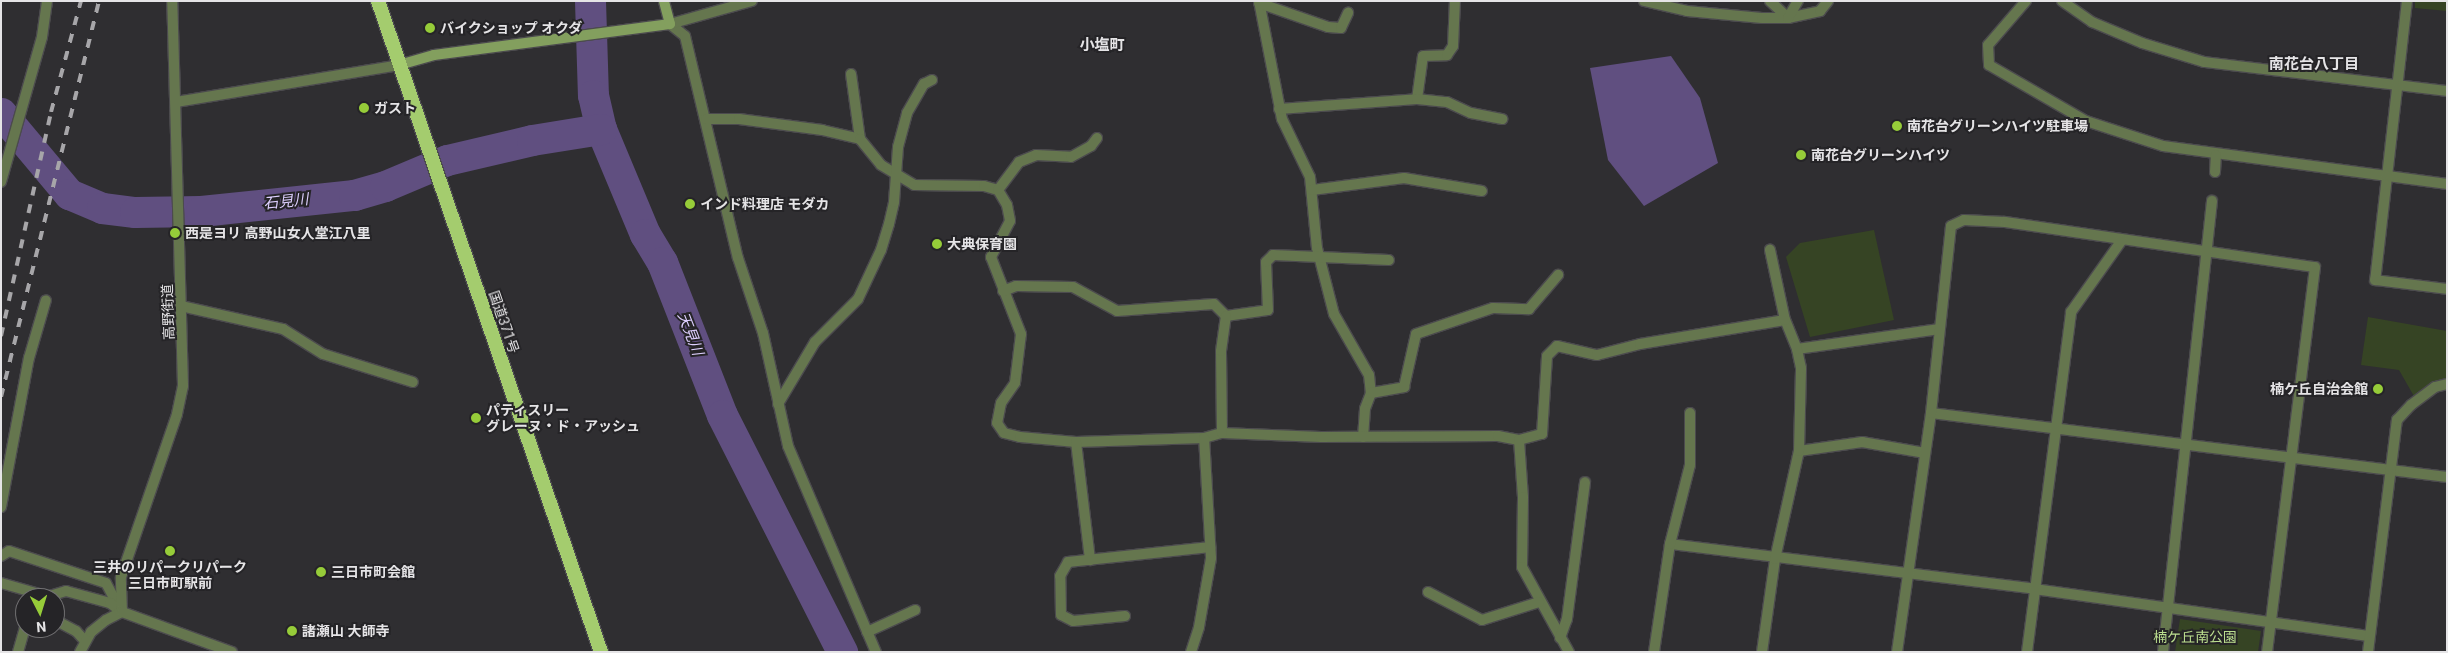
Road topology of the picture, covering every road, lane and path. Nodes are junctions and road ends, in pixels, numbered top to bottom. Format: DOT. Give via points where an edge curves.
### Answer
graph roads {
  1 [pos="48,1"];
  2 [pos="172,1"];
  3 [pos="378,1"];
  4 [pos="664,1"];
  5 [pos="752,1"];
  6 [pos="1455,1"];
  7 [pos="1644,1"];
  8 [pos="1770,1"];
  9 [pos="1798,1"];
  10 [pos="1828,1"];
  11 [pos="2026,1"];
  12 [pos="2062,1"];
  13 [pos="2407,1"];
  14 [pos="1259,2"];
  15 [pos="1348,13"];
  16 [pos="1788,18"];
  17 [pos="670,24"];
  18 [pos="399,65"];
  19 [pos="851,74"];
  20 [pos="932,80"];
  21 [pos="2399,86"];
  22 [pos="2447,91"];
  23 [pos="1417,99"];
  24 [pos="176,102"];
  25 [pos="1280,108"];
  26 [pos="706,119"];
  27 [pos="1502,119"];
  28 [pos="1097,138"];
  29 [pos="860,139"];
  30 [pos="2216,155"];
  31 [pos="2215,172"];
  32 [pos="896,177"];
  33 [pos="2388,177"];
  34 [pos="1,182"];
  35 [pos="2447,184"];
  36 [pos="998,190"];
  37 [pos="1312,190"];
  38 [pos="1482,191"];
  39 [pos="2212,200"];
  40 [pos="2122,240"];
  41 [pos="2205,249"];
  42 [pos="1770,250"];
  43 [pos="1319,257"];
  44 [pos="1389,260"];
  45 [pos="1558,275"];
  46 [pos="2447,289"];
  47 [pos="1003,291"];
  48 [pos="46,300"];
  49 [pos="181,306"];
  50 [pos="1226,316"];
  51 [pos="1785,320"];
  52 [pos="1940,328"];
  53 [pos="1797,348"];
  54 [pos="413,382"];
  55 [pos="2447,384"];
  56 [pos="1371,393"];
  57 [pos="778,404"];
  58 [pos="1690,413"];
  59 [pos="1932,413"];
  60 [pos="2057,430"];
  61 [pos="1222,433"];
  62 [pos="1363,437"];
  63 [pos="1204,438"];
  64 [pos="1519,440"];
  65 [pos="1076,442"];
  66 [pos="2185,446"];
  67 [pos="1798,451"];
  68 [pos="1925,453"];
  69 [pos="2290,458"];
  70 [pos="2391,470"];
  71 [pos="2447,477"];
  72 [pos="1584,482"];
  73 [pos="1,507"];
  74 [pos="1670,544"];
  75 [pos="1210,547"];
  76 [pos="1,556"];
  77 [pos="1774,559"];
  78 [pos="1090,560"];
  79 [pos="1906,574"];
  80 [pos="1,584"];
  81 [pos="15,588"];
  82 [pos="2034,589"];
  83 [pos="65,591"];
  84 [pos="1428,592"];
  85 [pos="1539,602"];
  86 [pos="2168,607"];
  87 [pos="915,610"];
  88 [pos="122,612"];
  89 [pos="1125,616"];
  90 [pos="2270,621"];
  91 [pos="65,625"];
  92 [pos="867,632"];
  93 [pos="2369,636"];
  94 [pos="22,638"];
  95 [pos="1560,638"];
  96 [pos="85,641"];
  97 [pos="18,652"];
  98 [pos="80,652"];
  99 [pos="232,652"];
  100 [pos="601,652"];
  101 [pos="876,652"];
  102 [pos="1191,652"];
  103 [pos="1569,652"];
  104 [pos="1654,652"];
  105 [pos="1762,652"];
  106 [pos="1897,652"];
  107 [pos="2027,652"];
  108 [pos="2163,652"];
  109 [pos="2267,652"];
  110 [pos="2368,652"];
  1 -- 34 [label="street" via="42,37"];
  2 -- 24 [label="street, 高野街道"];
  3 -- 18 [label="highway, 国道371号"];
  4 -- 17 [label="main road"];
  5 -- 17 [label="street"];
  6 -- 23 [label="street" via="1453,46 1447,55 1423,56"];
  7 -- 16 [label="street" via="1687,11"];
  8 -- 16 [label="street"];
  9 -- 16 [label="street"];
  10 -- 16 [label="street" via="1820,11"];
  11 -- 30 [label="street" via="1988,45 1988,64 2086,121 2163,146"];
  12 -- 21 [label="street" via="2092,22 2142,43 2204,62"];
  13 -- 21 [label="street"];
  14 -- 15 [label="street" via="1328,27 1341,28"];
  14 -- 25 [label="street"];
  17 -- 18 [label="main road" via="434,55"];
  17 -- 26 [label="street" via="685,36"];
  18 -- 24 [label="street"];
  18 -- 100 [label="highway, 国道371号"];
  19 -- 29 [label="street"];
  20 -- 32 [label="street" via="924,84 907,113 898,147"];
  21 -- 22 [label="street"];
  21 -- 33 [label="street"];
  23 -- 25 [label="street"];
  23 -- 27 [label="street" via="1447,102 1471,113"];
  24 -- 49 [label="street, 高野街道"];
  25 -- 37 [label="street"];
  26 -- 29 [label="street" via="757,121"];
  26 -- 57 [label="street" via="738,258 763,333"];
  28 -- 36 [label="street" via="1091,146 1071,157 1036,155 1019,162"];
  29 -- 32 [label="street"];
  30 -- 31 [label="street"];
  30 -- 33 [label="street"];
  32 -- 36 [label="street" via="914,185 984,186"];
  32 -- 57 [label="street" via="894,202 881,250 858,299 820,335"];
  33 -- 35 [label="street"];
  33 -- 46 [label="street" via="2375,280"];
  36 -- 47 [label="street" via="1007,205 1010,221 991,257"];
  37 -- 38 [label="street" via="1404,178"];
  37 -- 43 [label="street"];
  39 -- 41 [label="street"];
  40 -- 41 [label="street"];
  40 -- 52 [label="street" via="2005,222 1964,220 1951,226"];
  40 -- 60 [label="street" via="2071,312"];
  41 -- 66 [label="street"];
  41 -- 69 [label="street" via="2315,267"];
  42 -- 51 [label="street"];
  43 -- 44 [label="street"];
  43 -- 50 [label="street" via="1273,255 1266,262 1268,310"];
  43 -- 56 [label="street" via="1334,314 1369,374"];
  45 -- 56 [label="street" via="1529,309 1493,308 1416,334 1404,387"];
  47 -- 50 [label="street" via="1016,286 1073,287 1117,311 1214,304"];
  47 -- 65 [label="street" via="1021,334 1015,383 1001,403 997,423 1004,433"];
  48 -- 73 [label="street" via="29,358"];
  49 -- 54 [label="street" via="283,329 322,354"];
  49 -- 88 [label="street, 高野街道" via="183,386 177,414 121,577"];
  50 -- 61 [label="street" via="1221,351"];
  51 -- 53 [label="street"];
  51 -- 64 [label="street" via="1640,344 1596,356 1557,346 1547,356 1542,434"];
  52 -- 53 [label="street"];
  52 -- 59 [label="street"];
  53 -- 67 [label="street" via="1800,368"];
  55 -- 70 [label="street" via="2435,387 2411,404 2397,420"];
  56 -- 62 [label="street" via="1365,409"];
  57 -- 92 [label="street" via="788,446 805,492"];
  58 -- 74 [label="street" via="1690,465"];
  59 -- 60 [label="street"];
  59 -- 68 [label="street"];
  60 -- 66 [label="street"];
  60 -- 82 [label="street"];
  61 -- 62 [label="street"];
  61 -- 63 [label="street"];
  62 -- 64 [label="street" via="1458,435"];
  63 -- 65 [label="street"];
  63 -- 75 [label="street"];
  64 -- 85 [label="street" via="1523,497 1522,567"];
  65 -- 78 [label="street"];
  66 -- 69 [label="street"];
  66 -- 86 [label="street"];
  67 -- 68 [label="street" via="1862,442"];
  67 -- 77 [label="street"];
  68 -- 79 [label="street"];
  69 -- 70 [label="street"];
  69 -- 90 [label="street"];
  70 -- 71 [label="street"];
  70 -- 93 [label="street"];
  72 -- 95 [label="street" via="1567,619"];
  74 -- 77 [label="street"];
  74 -- 104 [label="street"];
  75 -- 78 [label="street"];
  75 -- 102 [label="street" via="1199,627"];
  76 -- 88 [label="street" via="9,551 106,583"];
  77 -- 79 [label="street"];
  77 -- 105 [label="street"];
  78 -- 89 [label="street" via="1068,562 1060,576 1061,615 1073,621"];
  79 -- 82 [label="street"];
  79 -- 106 [label="street"];
  80 -- 81 [label="street"];
  82 -- 86 [label="street"];
  82 -- 107 [label="street"];
  83 -- 88 [label="street" via="110,603"];
  84 -- 85 [label="street" via="1482,620"];
  85 -- 95 [label="street"];
  86 -- 90 [label="street"];
  86 -- 108 [label="street"];
  87 -- 92 [label="street"];
  88 -- 96 [label="street" via="106,620"];
  88 -- 99 [label="street"];
  90 -- 93 [label="street"];
  90 -- 109 [label="street"];
  91 -- 96 [label="street"];
  92 -- 101 [label="street"];
  93 -- 110 [label="street"];
  94 -- 97 [label="street"];
  95 -- 103 [label="street"];
  96 -- 98 [label="street"];
}
